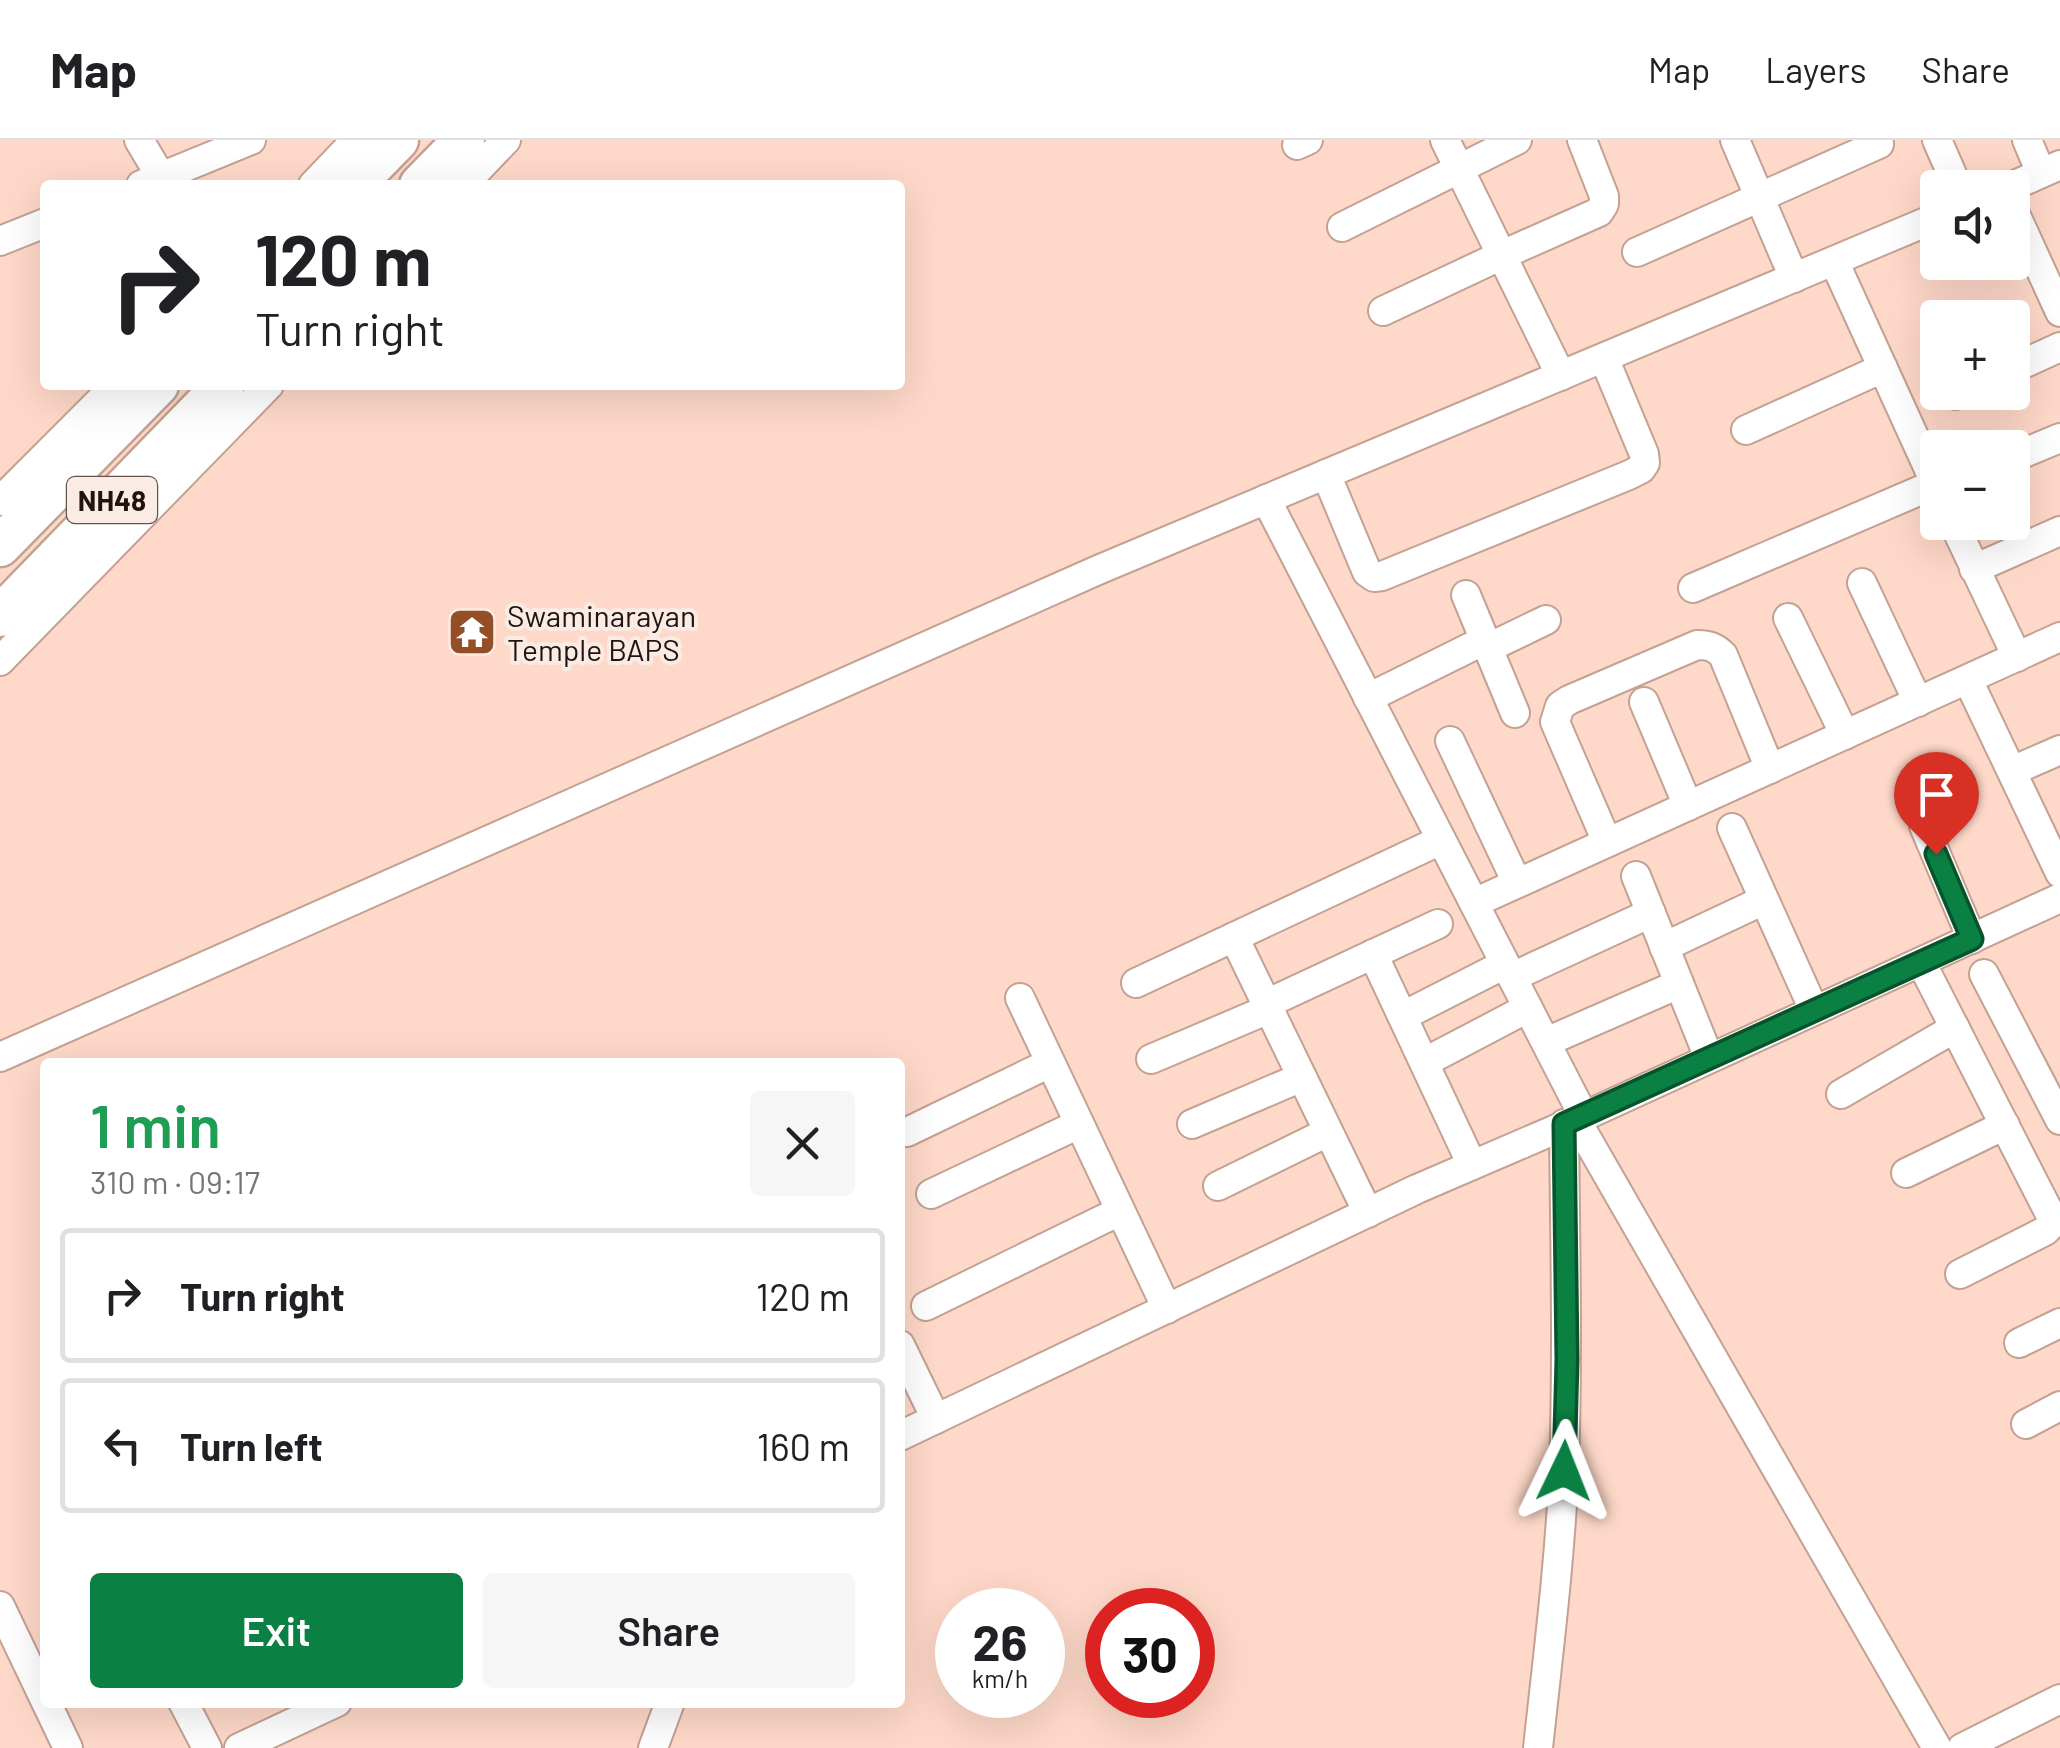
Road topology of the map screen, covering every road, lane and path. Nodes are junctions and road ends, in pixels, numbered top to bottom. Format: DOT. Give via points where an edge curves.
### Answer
graph roads {
  1 [pos="138,140"];
  2 [pos="251,140"];
  3 [pos="356,140"];
  4 [pos="398,140"];
  5 [pos="464,140"];
  6 [pos="506,140"];
  7 [pos="1446,140"];
  8 [pos="1517,140"];
  9 [pos="1582,140"];
  10 [pos="1735,140"];
  11 [pos="1937,140"];
  12 [pos="2027,140"];
  13 [pos="1879,144"];
  14 [pos="1460,169"];
  15 [pos="1950,170"];
  16 [pos="2051,170"];
  17 [pos="151,180"];
  18 [pos="153,180"];
  19 [pos="318,180"];
  20 [pos="359,180"];
  21 [pos="425,180"];
  22 [pos="468,180"];
  23 [pos="1760,196"];
  24 [pos="40,225"];
  25 [pos="1920,225"];
  26 [pos="1342,227"];
  27 [pos="0,241"];
  28 [pos="2030,247"];
  29 [pos="1636,252"];
  30 [pos="1502,255"];
  31 [pos="1834,261"];
  32 [pos="1794,278"];
  33 [pos="1383,311"];
  34 [pos="2060,312"];
  35 [pos="2060,347"];
  36 [pos="1604,358"];
  37 [pos="2030,361"];
  38 [pos="1883,368"];
  39 [pos="1561,376"];
  40 [pos="111,390"];
  41 [pos="153,390"];
  42 [pos="219,390"];
  43 [pos="264,390"];
  44 [pos="1746,430"];
  45 [pos="2060,438"];
  46 [pos="1920,450"];
  47 [pos="2030,450"];
  48 [pos="1326,474"];
  49 [pos="1920,493"];
  50 [pos="1266,499"];
  51 [pos="0,501"];
  52 [pos="2060,531"];
  53 [pos="1961,540"];
  54 [pos="0,546"];
  55 [pos="1974,570"];
  56 [pos="1862,584"];
  57 [pos="1693,588"];
  58 [pos="1466,595"];
  59 [pos="0,616"];
  60 [pos="1788,618"];
  61 [pos="1546,620"];
  62 [pos="2060,637"];
  63 [pos="1487,644"];
  64 [pos="2017,656"];
  65 [pos="0,660"];
  66 [pos="1968,680"];
  67 [pos="1368,698"];
  68 [pos="1644,702"];
  69 [pos="1918,702"];
  70 [pos="1516,713"];
  71 [pos="1845,735"];
  72 [pos="1450,741"];
  73 [pos="2060,750"];
  74 [pos="1770,769"];
  75 [pos="2012,771"];
  76 [pos="1688,806"];
  77 [pos="1924,826"];
  78 [pos="1732,828"];
  79 [pos="1442,840"];
  80 [pos="1608,842"];
  81 [pos="2060,873"];
  82 [pos="1636,876"];
  83 [pos="1517,883"];
  84 [pos="1764,900"];
  85 [pos="2054,901"];
  86 [pos="1474,902"];
  87 [pos="1651,913"];
  88 [pos="1438,924"];
  89 [pos="2060,930"];
  90 [pos="1234,937"];
  91 [pos="1972,939"];
  92 [pos="1664,947"];
  93 [pos="1373,954"];
  94 [pos="1921,962"];
  95 [pos="1509,970"];
  96 [pos="1984,974"];
  97 [pos="1136,983"];
  98 [pos="1679,984"];
  99 [pos="1020,998"];
  100 [pos="1267,1006"];
  101 [pos="1528,1008"];
  102 [pos="1814,1010"];
  103 [pos="1402,1016"];
  104 [pos="1955,1028"];
  105 [pos="1546,1042"];
  106 [pos="0,1057"];
  107 [pos="1708,1058"];
  108 [pos="1150,1059"];
  109 [pos="1425,1062"];
  110 [pos="1050,1063"];
  111 [pos="1302,1077"];
  112 [pos="2051,1082"];
  113 [pos="1840,1094"];
  114 [pos="1574,1119"];
  115 [pos="2060,1120"];
  116 [pos="1080,1124"];
  117 [pos="1192,1124"];
  118 [pos="2005,1125"];
  119 [pos="907,1132"];
  120 [pos="1328,1132"];
  121 [pos="1472,1165"];
  122 [pos="1906,1172"];
  123 [pos="1218,1186"];
  124 [pos="930,1194"];
  125 [pos="1120,1210"];
  126 [pos="1368,1213"];
  127 [pos="1960,1274"];
  128 [pos="926,1306"];
  129 [pos="1167,1309"];
  130 [pos="2060,1323"];
  131 [pos="2019,1343"];
  132 [pos="905,1355"];
  133 [pos="2060,1406"];
  134 [pos="936,1419"];
  135 [pos="2026,1424"];
  136 [pos="905,1434"];
  137 [pos="0,1606"];
  138 [pos="40,1689"];
  139 [pos="2060,1699"];
  140 [pos="49,1708"];
  141 [pos="186,1708"];
  142 [pos="668,1708"];
  143 [pos="286,1713"];
  144 [pos="249,1746"];
  145 [pos="68,1748"];
  146 [pos="207,1748"];
  147 [pos="653,1748"];
  148 [pos="1538,1748"];
  149 [pos="1937,1748"];
  150 [pos="1962,1748"];
  1 -- 17 [label="street"];
  2 -- 18 [label="street"];
  3 -- 19 [label="street"];
  4 -- 20 [label="highway"];
  5 -- 21 [label="highway"];
  6 -- 22 [label="street"];
  7 -- 14 [label="street"];
  8 -- 14 [label="street"];
  9 -- 30 [label="street" via="1604,196 1599,212"];
  10 -- 23 [label="street"];
  11 -- 15 [label="street"];
  12 -- 16 [label="street"];
  13 -- 23 [label="street"];
  14 -- 26 [label="street"];
  14 -- 30 [label="street"];
  23 -- 29 [label="street"];
  23 -- 32 [label="street"];
  24 -- 27 [label="street"];
  25 -- 31 [label="street"];
  28 -- 34 [label="street"];
  30 -- 33 [label="street"];
  30 -- 39 [label="street"];
  31 -- 32 [label="street"];
  31 -- 38 [label="street"];
  32 -- 36 [label="street"];
  35 -- 37 [label="street"];
  36 -- 39 [label="street"];
  36 -- 48 [label="street" via="1644,454 1641,469 1629,475 1374,576 1366,572"];
  38 -- 44 [label="street"];
  38 -- 46 [label="street"];
  39 -- 48 [label="street"];
  40 -- 51 [label="street"];
  41 -- 54 [label="highway, NH48"];
  42 -- 59 [label="highway, NH48"];
  43 -- 65 [label="street"];
  45 -- 47 [label="street"];
  48 -- 50 [label="street"];
  49 -- 57 [label="street"];
  50 -- 67 [label="street"];
  50 -- 106 [label="street"];
  52 -- 55 [label="street"];
  53 -- 55 [label="street"];
  55 -- 64 [label="street"];
  56 -- 69 [label="street"];
  58 -- 63 [label="street"];
  60 -- 71 [label="street"];
  61 -- 63 [label="street"];
  62 -- 64 [label="street"];
  63 -- 67 [label="street"];
  63 -- 70 [label="street"];
  64 -- 66 [label="street"];
  66 -- 69 [label="street"];
  66 -- 75 [label="street"];
  67 -- 79 [label="street"];
  68 -- 76 [label="street"];
  69 -- 71 [label="street"];
  71 -- 74 [label="street"];
  72 -- 83 [label="street"];
  73 -- 75 [label="street"];
  74 -- 76 [label="street"];
  74 -- 80 [label="street" via="1723,655 1708,645 1569,700 1555,722"];
  75 -- 81 [label="street"];
  76 -- 80 [label="street"];
  77 -- 91 [label="street"];
  78 -- 84 [label="street"];
  79 -- 86 [label="street"];
  79 -- 90 [label="street"];
  80 -- 83 [label="street"];
  82 -- 87 [label="street"];
  83 -- 86 [label="street"];
  84 -- 92 [label="street"];
  84 -- 102 [label="street"];
  85 -- 89 [label="street"];
  85 -- 91 [label="street"];
  86 -- 95 [label="street"];
  87 -- 92 [label="street"];
  87 -- 95 [label="street"];
  88 -- 93 [label="street"];
  90 -- 97 [label="street"];
  90 -- 100 [label="street"];
  91 -- 94 [label="street"];
  92 -- 98 [label="street"];
  93 -- 100 [label="street"];
  93 -- 103 [label="street"];
  94 -- 102 [label="street"];
  94 -- 104 [label="street"];
  95 -- 101 [label="street"];
  95 -- 103 [label="street"];
  96 -- 112 [label="street"];
  98 -- 105 [label="street"];
  98 -- 107 [label="street"];
  99 -- 110 [label="street"];
  100 -- 108 [label="street"];
  100 -- 111 [label="street"];
  101 -- 105 [label="street"];
  101 -- 109 [label="street"];
  102 -- 107 [label="street"];
  103 -- 109 [label="street"];
  104 -- 113 [label="street"];
  104 -- 118 [label="street"];
  105 -- 114 [label="street"];
  107 -- 114 [label="street"];
  109 -- 121 [label="street"];
  110 -- 116 [label="street"];
  110 -- 119 [label="street"];
  111 -- 117 [label="street"];
  111 -- 120 [label="street"];
  112 -- 115 [label="street"];
  114 -- 121 [label="street"];
  114 -- 148 [label="street" via="1564,1471"];
  114 -- 149 [label="street"];
  116 -- 124 [label="street"];
  116 -- 125 [label="street"];
  118 -- 122 [label="street"];
  118 -- 127 [label="street" via="2051,1225"];
  120 -- 123 [label="street"];
  120 -- 126 [label="street"];
  121 -- 126 [label="street"];
  125 -- 128 [label="street"];
  125 -- 129 [label="street"];
  126 -- 129 [label="street"];
  129 -- 134 [label="street"];
  130 -- 131 [label="street"];
  132 -- 134 [label="street"];
  133 -- 135 [label="street"];
  134 -- 136 [label="street"];
  137 -- 138 [label="street"];
  139 -- 150 [label="street"];
  140 -- 145 [label="street"];
  141 -- 146 [label="street"];
  142 -- 147 [label="street"];
  143 -- 144 [label="street"];
}
